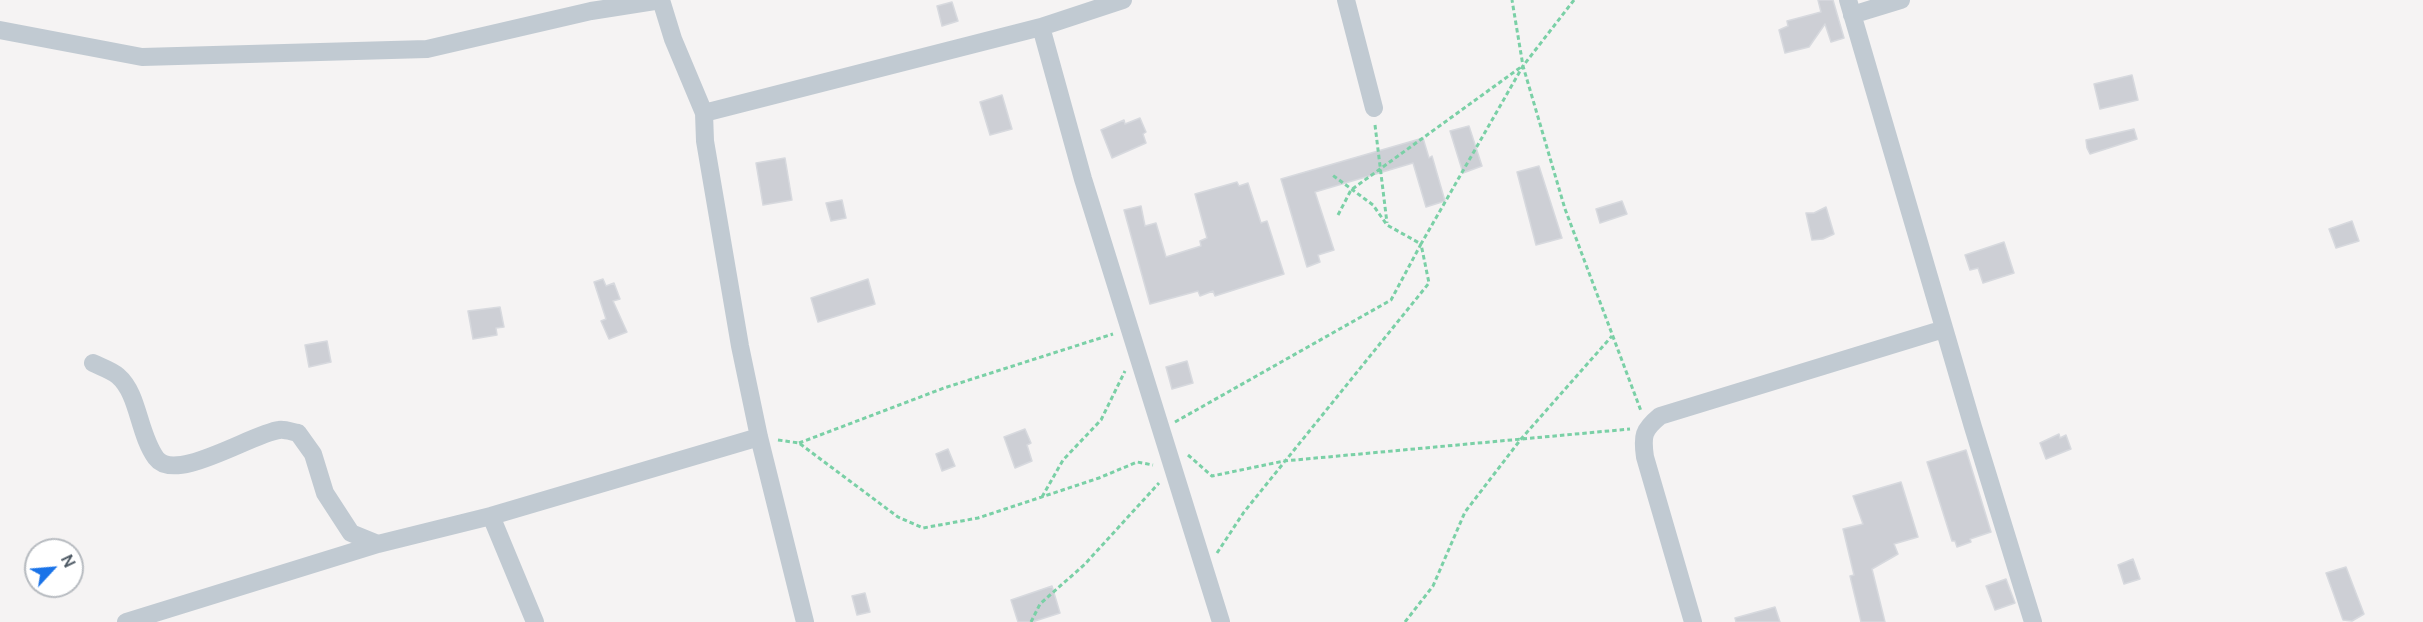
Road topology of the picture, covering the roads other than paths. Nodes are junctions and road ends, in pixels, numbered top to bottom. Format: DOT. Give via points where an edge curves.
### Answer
graph roads {
  1 [pos="1123,0"];
  2 [pos="1346,0"];
  3 [pos="1901,0"];
  4 [pos="1850,7"];
  5 [pos="1041,27"];
  6 [pos="0,30"];
  7 [pos="1374,108"];
  8 [pos="704,113"];
  9 [pos="1944,329"];
  10 [pos="93,363"];
  11 [pos="759,437"];
  12 [pos="491,516"];
  13 [pos="378,544"];
  14 [pos="126,622"];
  15 [pos="535,622"];
  16 [pos="805,622"];
  17 [pos="1221,622"];
  18 [pos="1693,622"];
  19 [pos="2033,622"];
  1 -- 5 [label="street"];
  2 -- 7 [label="street"];
  3 -- 4 [label="street"];
  4 -- 9 [label="street"];
  5 -- 8 [label="street"];
  5 -- 17 [label="street" via="1083,179"];
  6 -- 8 [label="street" via="142,57 427,49 591,11 661,0"];
  8 -- 11 [label="street" via="705,141"];
  9 -- 18 [label="street" via="1660,416 1646,427 1645,458"];
  9 -- 19 [label="street"];
  10 -- 13 [label="street" via="117,375 129,389 145,441 158,461 170,466 194,462 280,430 298,433 313,454 325,493 351,533"];
  11 -- 12 [label="street"];
  11 -- 16 [label="street"];
  12 -- 13 [label="street"];
  12 -- 15 [label="street"];
  13 -- 14 [label="street"];
}
